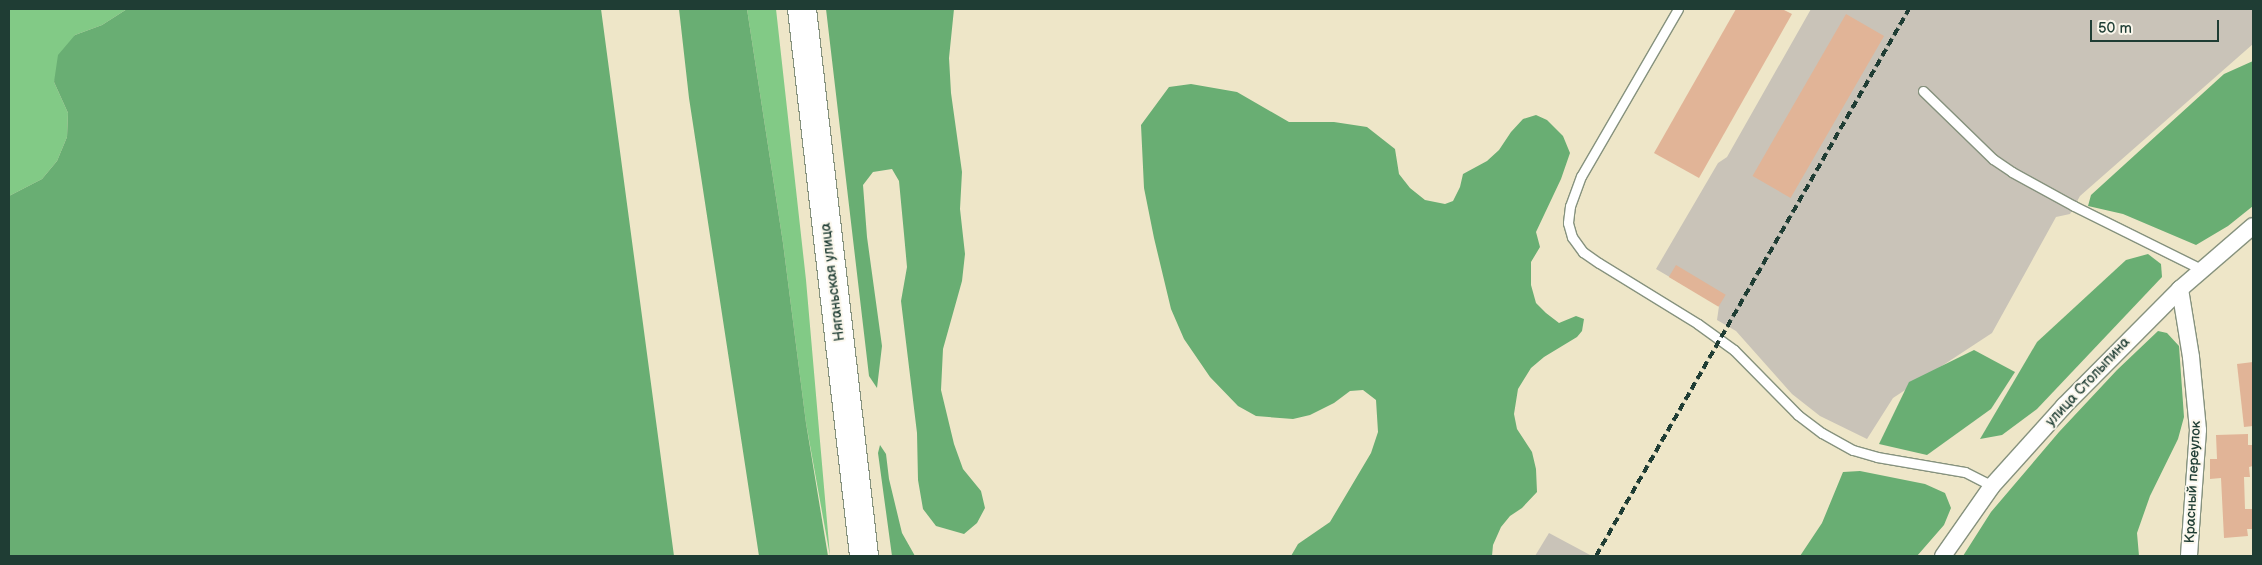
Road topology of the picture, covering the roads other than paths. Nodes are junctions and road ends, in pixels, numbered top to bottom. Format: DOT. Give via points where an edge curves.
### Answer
graph roads {
  1 [pos="802,9"];
  2 [pos="1678,9"];
  3 [pos="1923,91"];
  4 [pos="2253,226"];
  5 [pos="2201,269"];
  6 [pos="2180,289"];
  7 [pos="1992,486"];
  8 [pos="864,556"];
  9 [pos="1944,556"];
  10 [pos="2189,556"];
  1 -- 8 [label="highway, Няганьская улица"];
  2 -- 7 [label="lane" via="1581,176 1570,206 1568,223 1572,237 1583,252 1599,264 1698,324 1734,350 1798,415 1822,433 1853,450 1965,472"];
  3 -- 5 [label="lane" via="1994,159 2012,172"];
  4 -- 5 [label="street, улица Столыпина"];
  5 -- 6 [label="street, улица Столыпина"];
  6 -- 7 [label="street, улица Столыпина" via="2108,360"];
  6 -- 10 [label="street, Красный переулок" via="2198,430"];
  7 -- 9 [label="street, улица Столыпина"];
}
